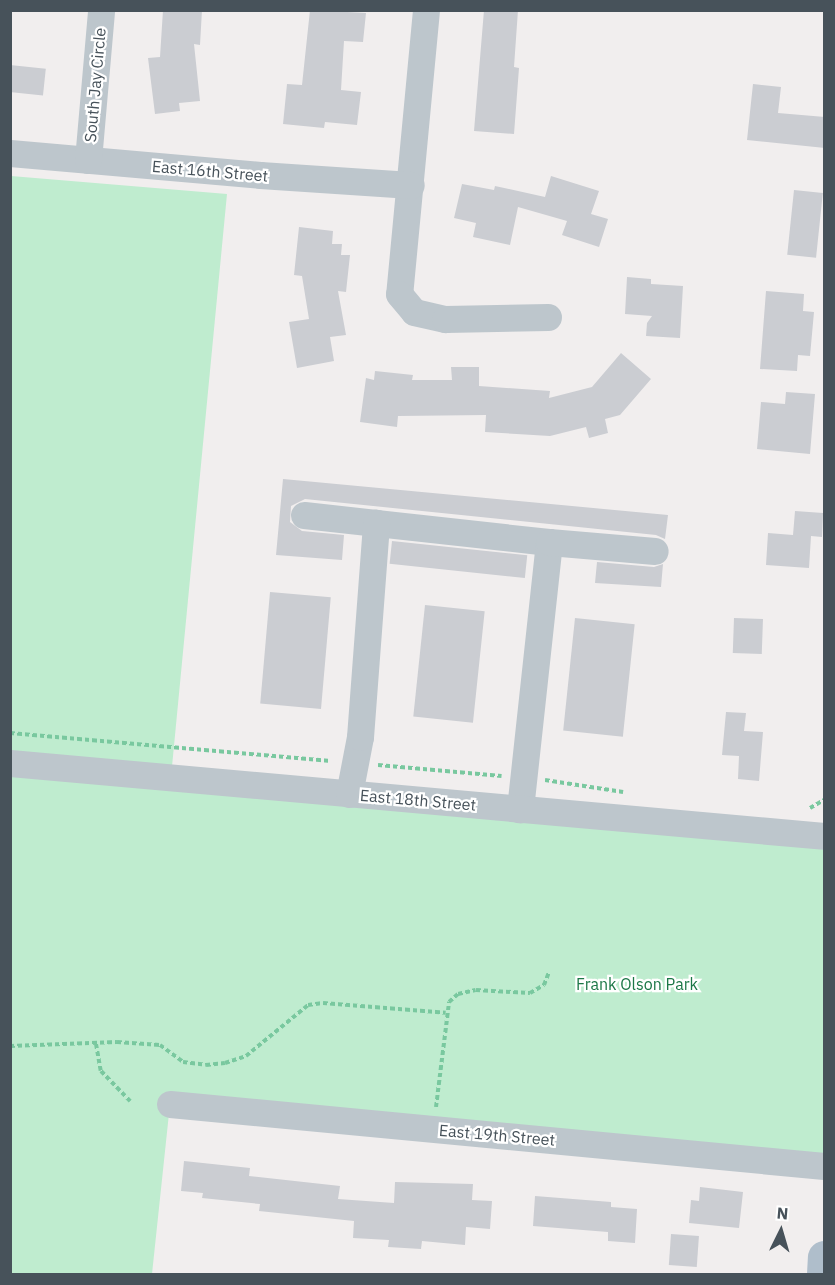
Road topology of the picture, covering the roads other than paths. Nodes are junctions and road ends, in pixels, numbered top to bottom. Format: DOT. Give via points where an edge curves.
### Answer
graph roads {
  1 [pos="101,10"];
  2 [pos="426,10"];
  3 [pos="10,153"];
  4 [pos="88,160"];
  5 [pos="411,185"];
  6 [pos="548,317"];
  7 [pos="304,515"];
  8 [pos="376,523"];
  9 [pos="549,542"];
  10 [pos="655,551"];
  11 [pos="10,763"];
  12 [pos="349,794"];
  13 [pos="520,809"];
  14 [pos="825,836"];
  15 [pos="170,1104"];
  16 [pos="825,1166"];
  17 [pos="825,1257"];
  18 [pos="823,1275"];
  1 -- 4 [label="street, South Jay Circle"];
  2 -- 5 [label="street"];
  3 -- 4 [label="street, East 16th Street"];
  4 -- 5 [label="street, East 16th Street"];
  5 -- 6 [label="street" via="399,294 414,312 444,319"];
  7 -- 8 [label="street"];
  8 -- 9 [label="street"];
  8 -- 12 [label="street" via="360,737"];
  9 -- 10 [label="street"];
  9 -- 13 [label="street"];
  11 -- 12 [label="street, East 18th Street"];
  12 -- 13 [label="street, East 18th Street"];
  13 -- 14 [label="street, East 18th Street"];
  15 -- 16 [label="street, East 19th Street"];
  17 -- 18 [label="main road"];
}
